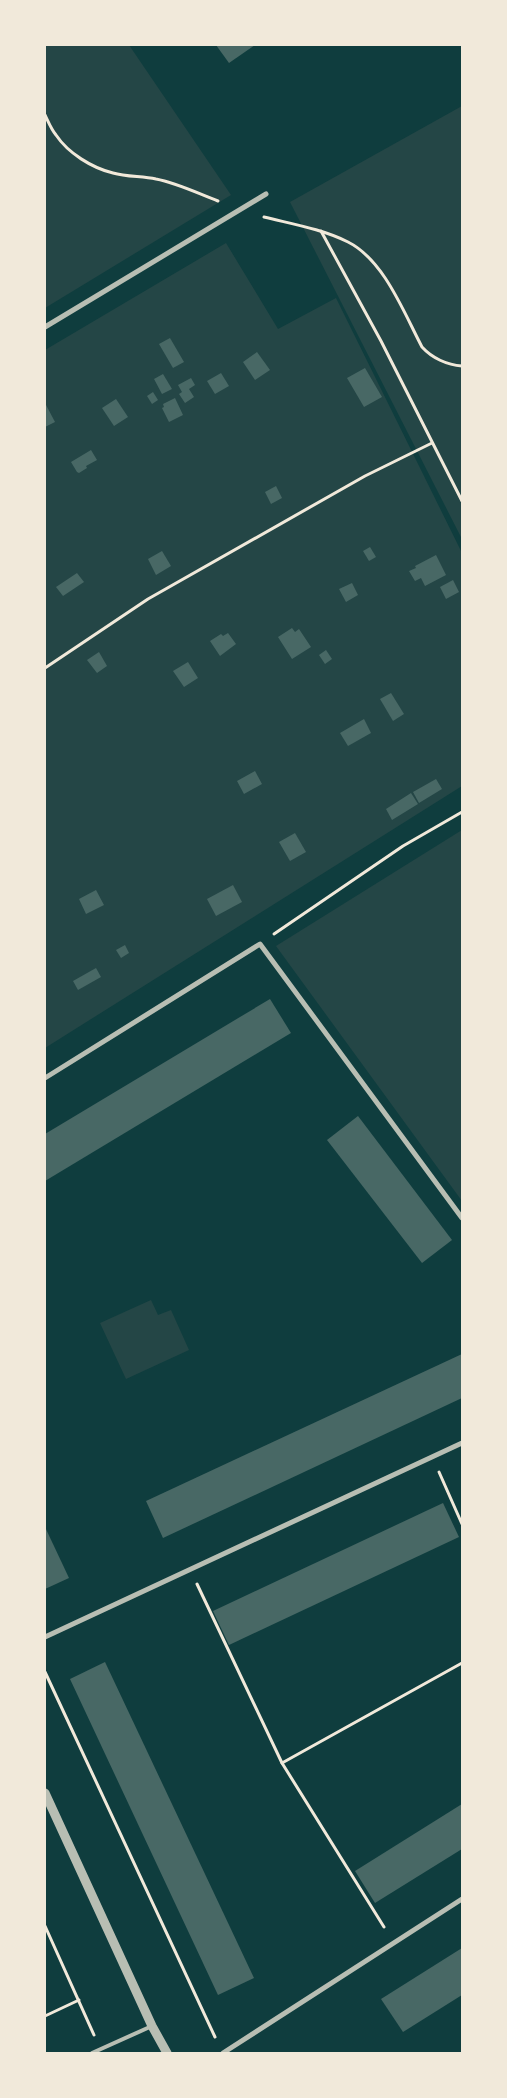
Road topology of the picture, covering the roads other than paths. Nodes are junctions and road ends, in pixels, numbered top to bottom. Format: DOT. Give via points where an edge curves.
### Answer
graph roads {
  1 [pos="266,194"];
  2 [pos="45,327"];
  3 [pos="45,1078"];
  4 [pos="462,1218"];
  5 [pos="462,1443"];
  6 [pos="45,1637"];
  7 [pos="45,1793"];
  8 [pos="462,1898"];
  9 [pos="152,2026"];
  10 [pos="92,2053"];
  11 [pos="167,2053"];
  12 [pos="223,2053"];
  1 -- 2 [label="street"];
  3 -- 4 [label="street" via="260,944"];
  5 -- 6 [label="street"];
  7 -- 9 [label="street"];
  8 -- 12 [label="street"];
  9 -- 10 [label="lane"];
  9 -- 11 [label="street"];
}
